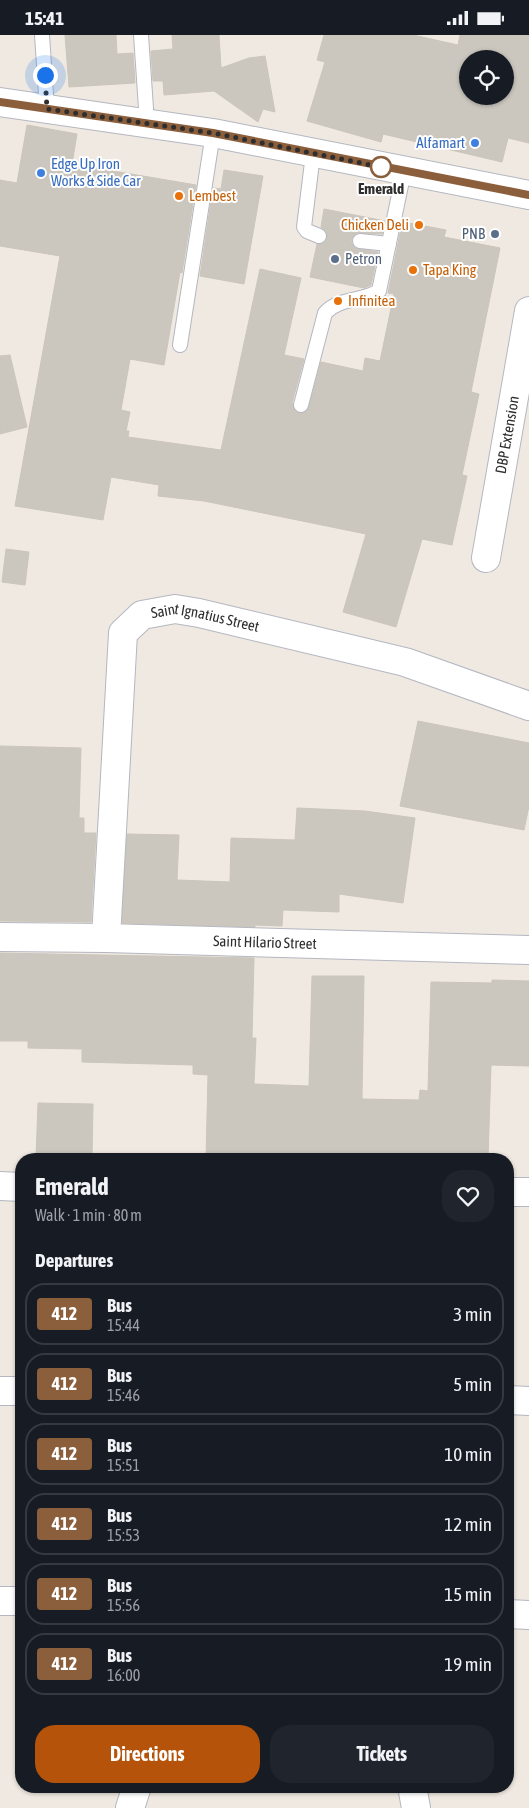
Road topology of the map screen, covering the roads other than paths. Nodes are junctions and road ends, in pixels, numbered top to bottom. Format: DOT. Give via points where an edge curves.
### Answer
graph roads {
  1 [pos="42,35"];
  2 [pos="141,35"];
  3 [pos="0,103"];
  4 [pos="47,109"];
  5 [pos="147,123"];
  6 [pos="213,133"];
  7 [pos="313,154"];
  8 [pos="404,171"];
  9 [pos="529,195"];
  10 [pos="319,236"];
  11 [pos="360,241"];
  12 [pos="389,244"];
  13 [pos="529,311"];
  14 [pos="180,345"];
  15 [pos="522,395"];
  16 [pos="301,405"];
  17 [pos="486,558"];
  18 [pos="529,706"];
  19 [pos="0,937"];
  20 [pos="106,938"];
  21 [pos="529,950"];
  22 [pos="0,1187"];
  23 [pos="15,1187"];
  24 [pos="514,1192"];
  25 [pos="529,1192"];
  26 [pos="0,1391"];
  27 [pos="15,1391"];
  28 [pos="514,1400"];
  29 [pos="529,1401"];
  30 [pos="0,1601"];
  31 [pos="15,1601"];
  32 [pos="514,1614"];
  33 [pos="529,1615"];
  34 [pos="135,1793"];
  35 [pos="413,1793"];
  36 [pos="130,1808"];
  37 [pos="416,1808"];
  1 -- 4 [label="lane"];
  2 -- 5 [label="lane"];
  3 -- 4 [label="street"];
  4 -- 5 [label="street"];
  5 -- 6 [label="street"];
  6 -- 7 [label="street"];
  6 -- 14 [label="lane"];
  7 -- 8 [label="street"];
  7 -- 10 [label="lane" via="304,227"];
  8 -- 9 [label="street"];
  8 -- 12 [label="lane"];
  11 -- 12 [label="lane"];
  12 -- 16 [label="lane" via="380,291 332,305 325,313"];
  13 -- 15 [label="street, DBP Extension"];
  15 -- 17 [label="street, DBP Extension"];
  18 -- 20 [label="street, Saint Ignatius Street" via="405,662 218,617 175,609 142,615 123,633"];
  19 -- 20 [label="street, Saint Hilario Street"];
  20 -- 21 [label="street, Saint Hilario Street"];
  22 -- 23 [label="street"];
  24 -- 25 [label="street"];
  26 -- 27 [label="street"];
  28 -- 29 [label="street"];
  30 -- 31 [label="street"];
  32 -- 33 [label="street"];
  34 -- 36 [label="street"];
  35 -- 37 [label="street"];
}
